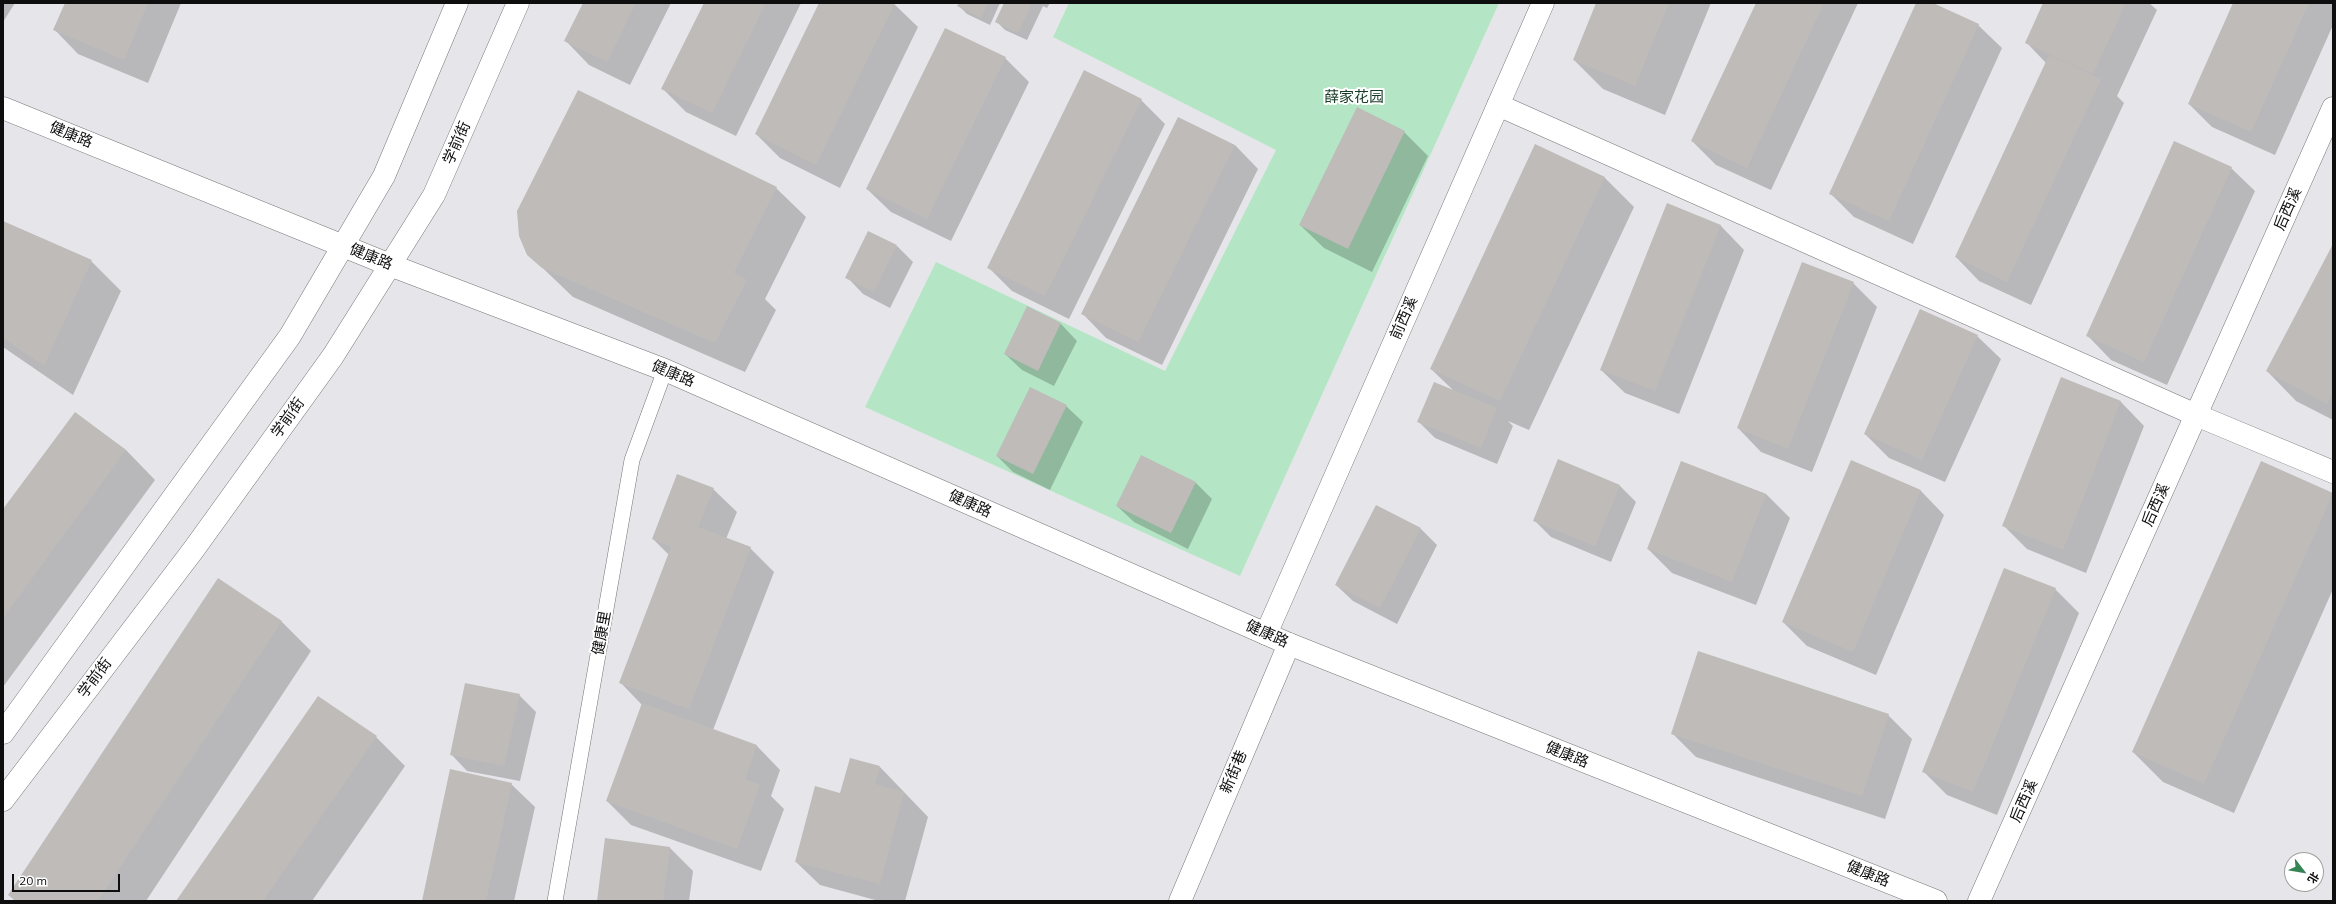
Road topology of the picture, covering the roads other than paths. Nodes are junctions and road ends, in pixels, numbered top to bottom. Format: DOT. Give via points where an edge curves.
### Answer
graph roads {
  1 [pos="457,3"];
  2 [pos="518,3"];
  3 [pos="1543,3"];
  4 [pos="1498,105"];
  5 [pos="3,108"];
  6 [pos="2333,108"];
  7 [pos="343,246"];
  8 [pos="390,265"];
  9 [pos="665,370"];
  10 [pos="2196,415"];
  11 [pos="2333,472"];
  12 [pos="1266,634"];
  13 [pos="1289,644"];
  14 [pos="3,733"];
  15 [pos="3,800"];
  16 [pos="555,901"];
  17 [pos="1180,901"];
  18 [pos="1936,901"];
  19 [pos="1979,901"];
  1 -- 7 [label="street" via="384,176"];
  2 -- 8 [label="street, 学前街" via="434,195"];
  3 -- 4 [label="street, 前西溪"];
  4 -- 10 [label="street"];
  4 -- 12 [label="street, 前西溪"];
  5 -- 7 [label="street, 健康路"];
  6 -- 10 [label="street, 后西溪"];
  7 -- 8 [label="street, 健康路"];
  7 -- 14 [label="street" via="290,336"];
  8 -- 9 [label="street, 健康路"];
  8 -- 15 [label="street, 学前街" via="333,356 194,549"];
  9 -- 12 [label="street, 健康路"];
  9 -- 16 [label="lane, 健康里" via="632,460"];
  10 -- 11 [label="street"];
  10 -- 19 [label="street, 后西溪"];
  12 -- 13 [label="street, 健康路"];
  13 -- 17 [label="street, 新街巷"];
  13 -- 18 [label="street, 健康路"];
}
